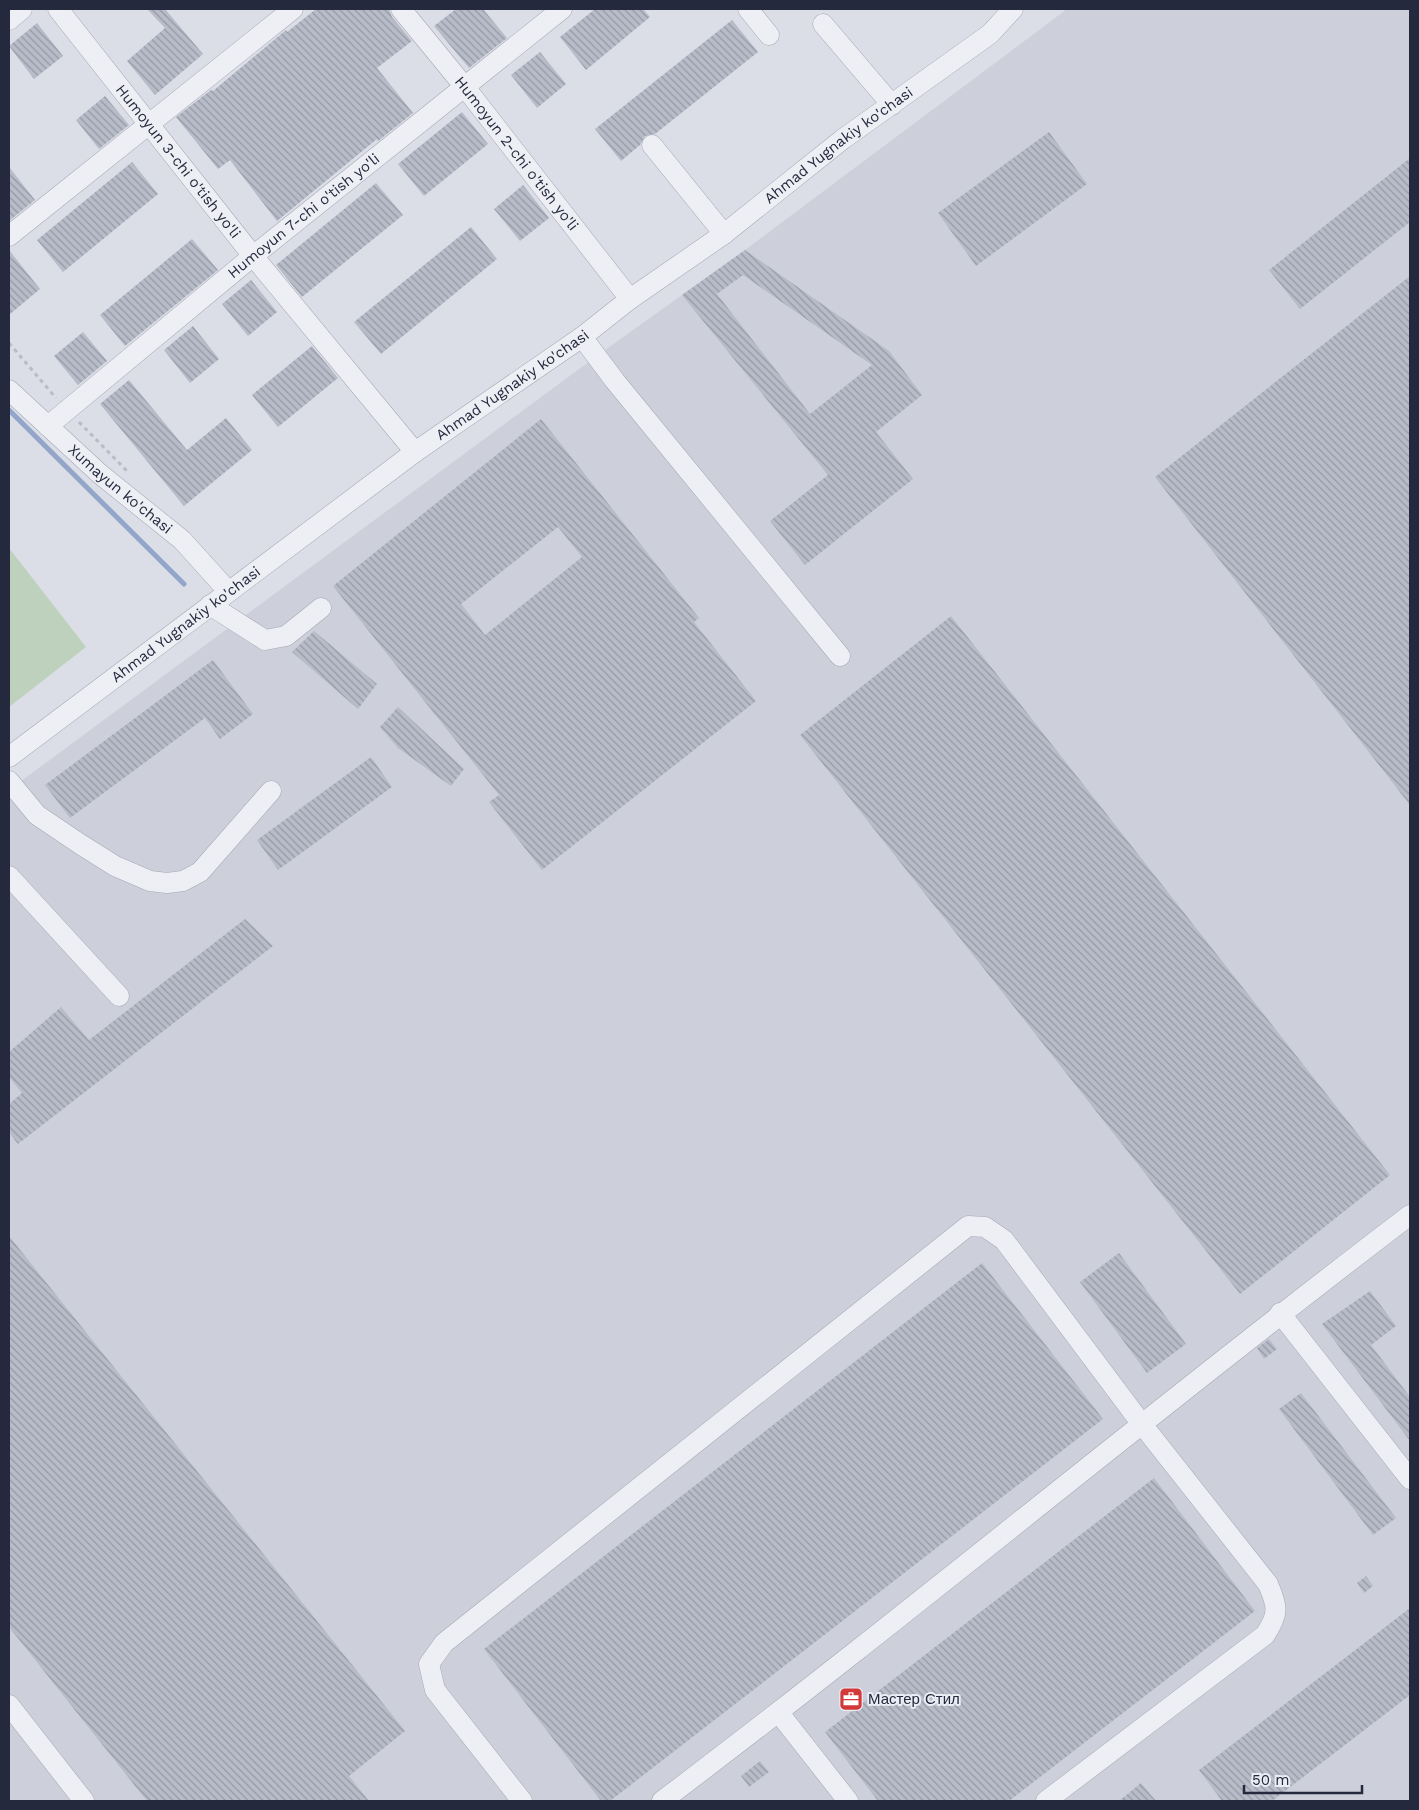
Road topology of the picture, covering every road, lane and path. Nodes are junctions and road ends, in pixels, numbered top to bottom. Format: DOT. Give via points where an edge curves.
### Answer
graph roads {
  1 [pos="22,9"];
  2 [pos="58,9"];
  3 [pos="293,9"];
  4 [pos="401,9"];
  5 [pos="562,9"];
  6 [pos="748,9"];
  7 [pos="1013,9"];
  8 [pos="9,20"];
  9 [pos="823,24"];
  10 [pos="769,35"];
  11 [pos="464,86"];
  12 [pos="892,105"];
  13 [pos="150,124"];
  14 [pos="652,145"];
  15 [pos="724,234"];
  16 [pos="9,236"];
  17 [pos="253,256"];
  18 [pos="630,299"];
  19 [pos="582,337"];
  20 [pos="9,343"];
  21 [pos="9,390"];
  22 [pos="67,411"];
  23 [pos="48,426"];
  24 [pos="414,452"];
  25 [pos="129,473"];
  26 [pos="228,591"];
  27 [pos="210,605"];
  28 [pos="321,608"];
  29 [pos="840,656"];
  30 [pos="9,757"];
  31 [pos="9,781"];
  32 [pos="271,791"];
  33 [pos="9,876"];
  34 [pos="119,996"];
  35 [pos="1410,1215"];
  36 [pos="1280,1313"];
  37 [pos="1141,1422"];
  38 [pos="1410,1479"];
  39 [pos="9,1706"];
  40 [pos="779,1713"];
  41 [pos="84,1801"];
  42 [pos="522,1801"];
  43 [pos="662,1801"];
  44 [pos="848,1801"];
  45 [pos="1046,1801"];
  1 -- 8 [label="street"];
  2 -- 13 [label="street, Humoyun 3-chi o'tish yo'li"];
  3 -- 13 [label="street"];
  4 -- 11 [label="street, Humoyun 2-chi o'tish yo'li"];
  5 -- 11 [label="street, Humoyun 7-chi o'tish yo'li"];
  6 -- 10 [label="street"];
  7 -- 12 [label="street, Ahmad Yugnakiy ko'chasi" via="990,34"];
  9 -- 12 [label="street"];
  11 -- 17 [label="street, Humoyun 7-chi o'tish yo'li"];
  11 -- 18 [label="street, Humoyun 2-chi o'tish yo'li"];
  12 -- 15 [label="street, Ahmad Yugnakiy ko'chasi" via="843,139"];
  13 -- 16 [label="street"];
  13 -- 17 [label="street, Humoyun 3-chi o'tish yo'li"];
  14 -- 15 [label="street"];
  15 -- 18 [label="street, Ahmad Yugnakiy ko'chasi"];
  17 -- 22 [label="street, Humoyun 7-chi o'tish yo'li"];
  17 -- 24 [label="street, Humoyun 3-chi o'tish yo'li"];
  18 -- 19 [label="street, Ahmad Yugnakiy ko'chasi"];
  19 -- 24 [label="street, Ahmad Yugnakiy ko'chasi"];
  19 -- 29 [label="street"];
  20 -- 22 [label="path"];
  21 -- 23 [label="street, Xumayun ko'chasi"];
  22 -- 23 [label="street, Humoyun 7-chi o'tish yo'li"];
  22 -- 25 [label="path"];
  23 -- 26 [label="street, Xumayun ko'chasi" via="100,474 182,540"];
  24 -- 26 [label="street, Ahmad Yugnakiy ko'chasi"];
  26 -- 27 [label="street, Ahmad Yugnakiy ko'chasi"];
  27 -- 28 [label="street" via="265,640 286,636"];
  27 -- 30 [label="street, Ahmad Yugnakiy ko'chasi"];
  31 -- 32 [label="street" via="37,815 80,844 115,866 150,881 168,883 183,881 200,872"];
  33 -- 34 [label="street"];
  35 -- 36 [label="street"];
  36 -- 37 [label="street"];
  36 -- 38 [label="street"];
  37 -- 40 [label="street"];
  37 -- 42 [label="street" via="1004,1240 984,1227 968,1226 444,1643 429,1664 435,1690"];
  37 -- 45 [label="street" via="1268,1584 1276,1603 1275,1619 1265,1635"];
  39 -- 41 [label="street"];
  40 -- 43 [label="street"];
  40 -- 44 [label="street"];
}
